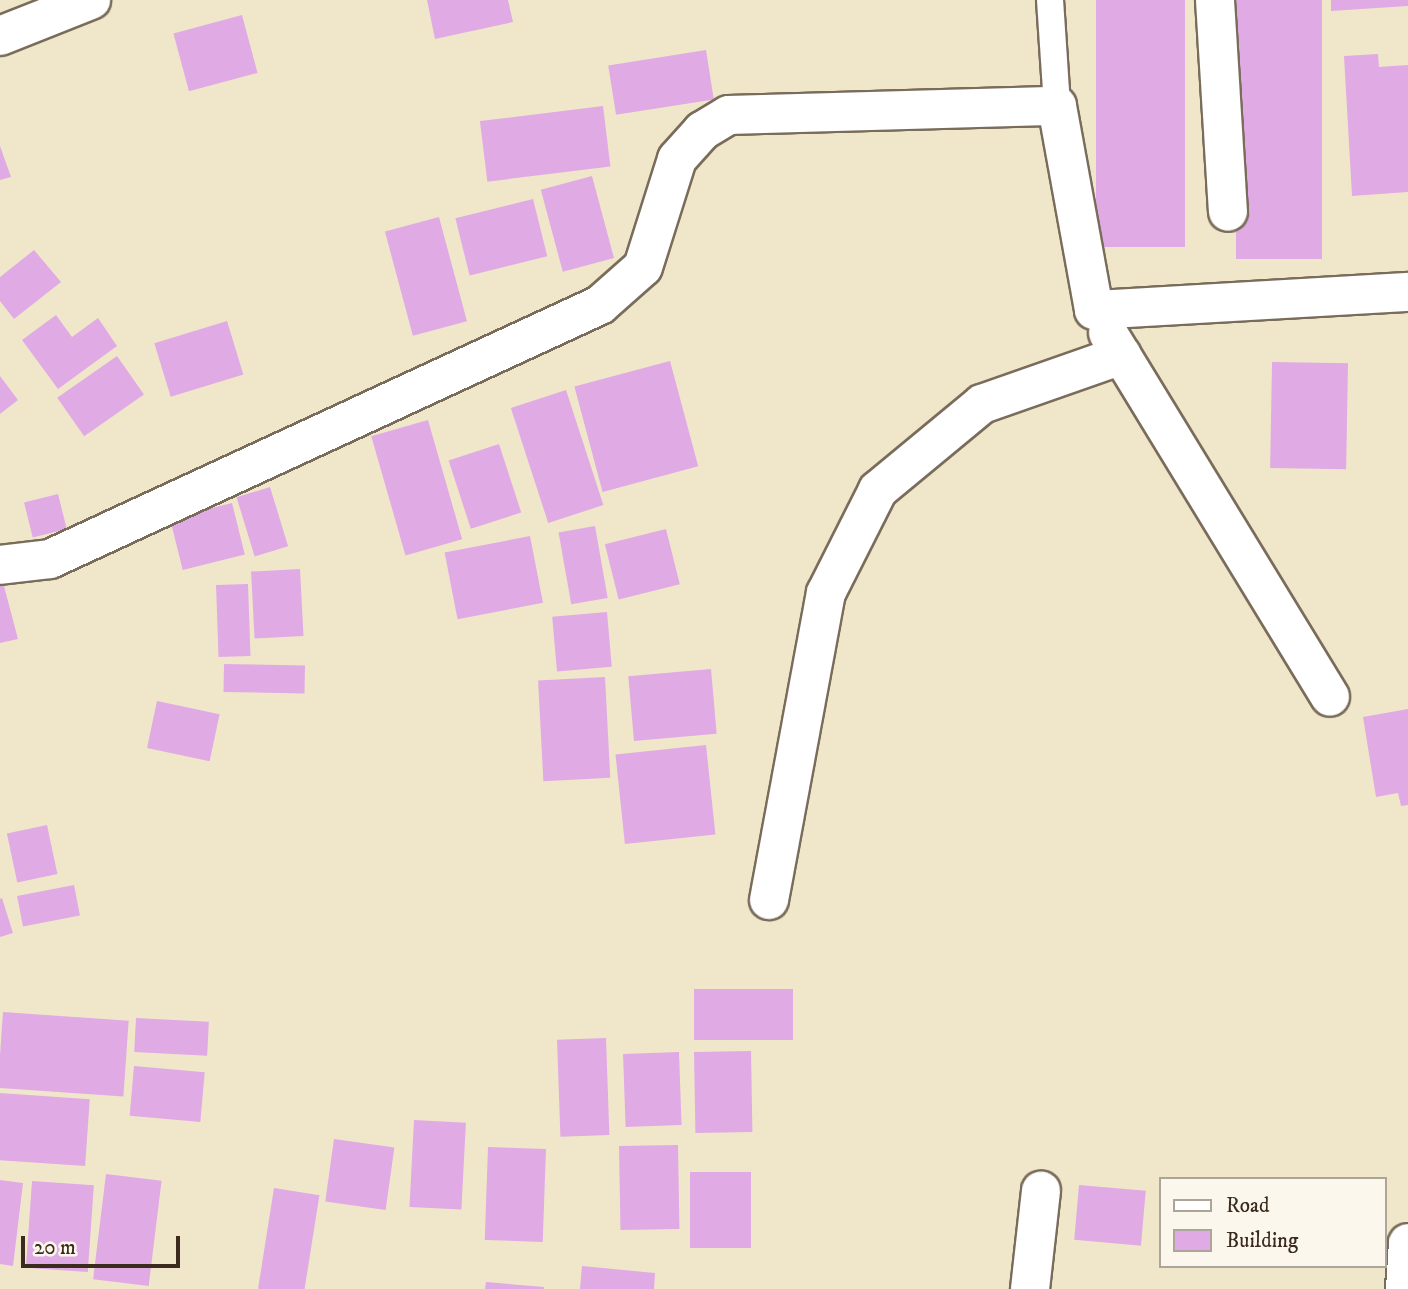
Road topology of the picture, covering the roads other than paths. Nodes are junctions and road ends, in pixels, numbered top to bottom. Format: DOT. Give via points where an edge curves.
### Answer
graph roads {
  1 [pos="91,0"];
  2 [pos="1050,0"];
  3 [pos="1215,0"];
  4 [pos="0,36"];
  5 [pos="1057,106"];
  6 [pos="1228,212"];
  7 [pos="1408,292"];
  8 [pos="1094,310"];
  9 [pos="1122,355"];
  10 [pos="0,565"];
  11 [pos="1330,697"];
  12 [pos="769,900"];
  13 [pos="1041,1191"];
  14 [pos="1408,1243"];
  15 [pos="1030,1289"];
  16 [pos="1405,1289"];
  1 -- 4 [label="street"];
  2 -- 5 [label="lane"];
  3 -- 6 [label="street"];
  5 -- 8 [label="street"];
  5 -- 10 [label="street" via="729,115 702,131 677,159 643,267 600,305 50,559"];
  7 -- 8 [label="street"];
  8 -- 9 [label="street"];
  9 -- 11 [label="street"];
  9 -- 12 [label="street" via="982,404 878,490 826,593"];
  13 -- 15 [label="street"];
  14 -- 16 [label="street"];
}
